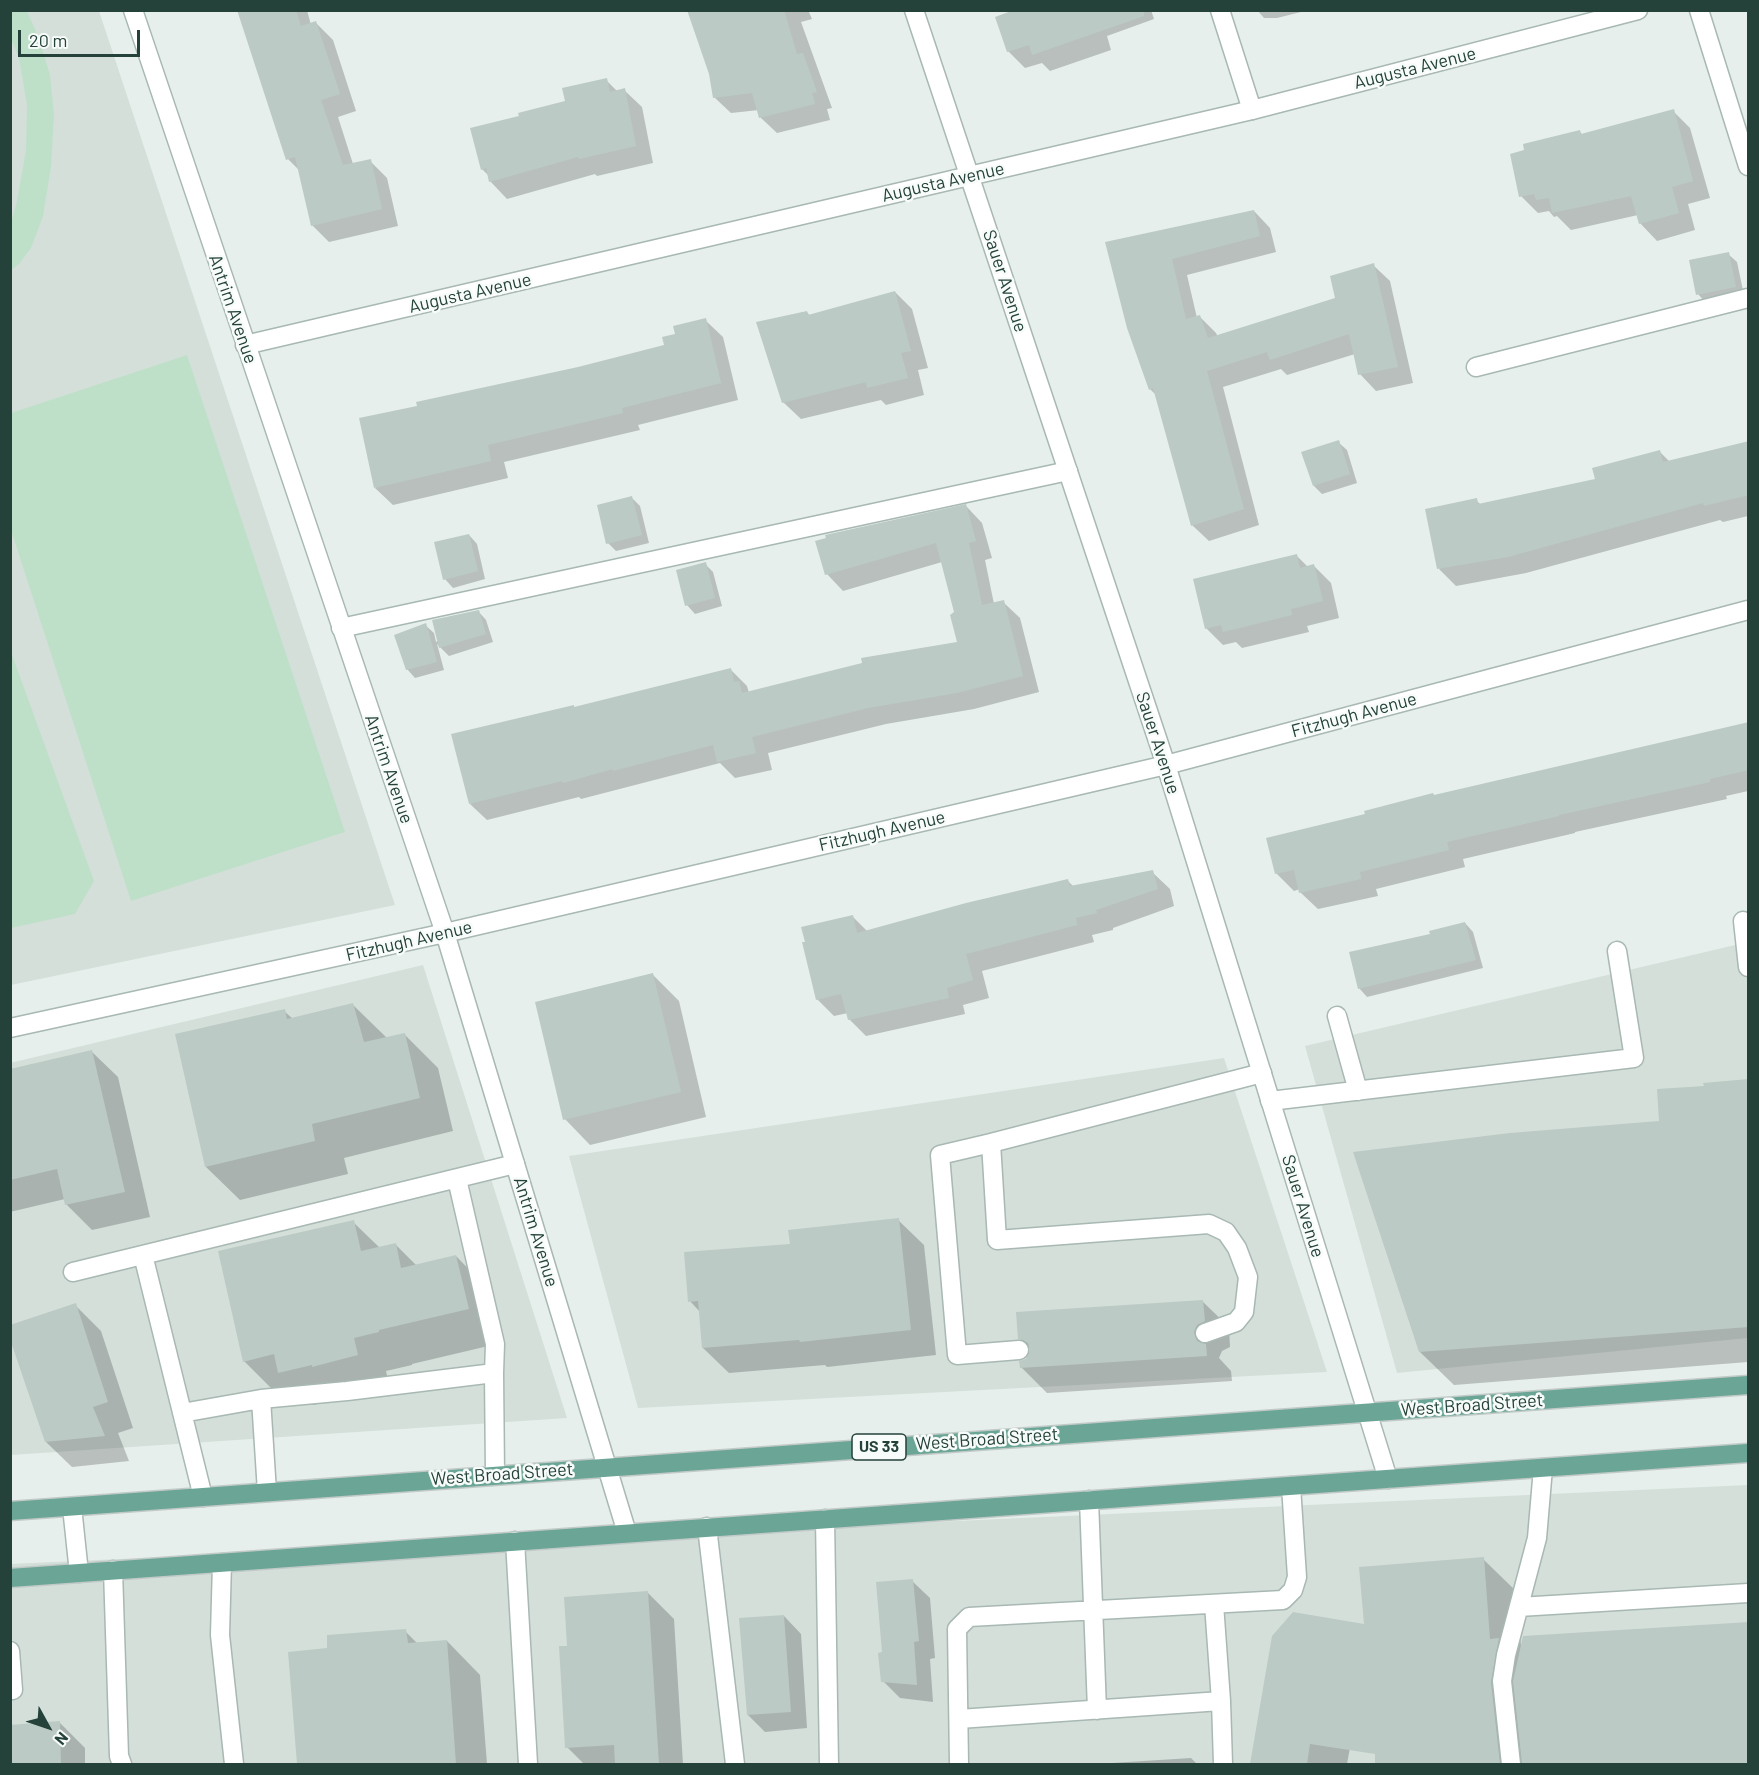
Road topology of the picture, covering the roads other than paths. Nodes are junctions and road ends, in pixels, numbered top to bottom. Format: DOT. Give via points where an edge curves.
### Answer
graph roads {
  1 [pos="133,10"];
  2 [pos="914,10"];
  3 [pos="1220,10"];
  4 [pos="1638,10"];
  5 [pos="1699,10"];
  6 [pos="1252,110"];
  7 [pos="1749,166"];
  8 [pos="969,176"];
  9 [pos="1749,298"];
  10 [pos="245,345"];
  11 [pos="1476,367"];
  12 [pos="1068,471"];
  13 [pos="1749,610"];
  14 [pos="341,628"];
  15 [pos="1166,765"];
  16 [pos="1743,921"];
  17 [pos="445,933"];
  18 [pos="1617,951"];
  19 [pos="1749,967"];
  20 [pos="1337,1016"];
  21 [pos="10,1028"];
  22 [pos="1262,1073"];
  23 [pos="1358,1091"];
  24 [pos="1270,1101"];
  25 [pos="991,1143"];
  26 [pos="515,1164"];
  27 [pos="457,1179"];
  28 [pos="143,1255"];
  29 [pos="73,1272"];
  30 [pos="1205,1334"];
  31 [pos="1018,1350"];
  32 [pos="494,1373"];
  33 [pos="1749,1385"];
  34 [pos="261,1399"];
  35 [pos="1366,1412"];
  36 [pos="183,1413"];
  37 [pos="1749,1453"];
  38 [pos="607,1467"];
  39 [pos="1542,1468"];
  40 [pos="495,1475"];
  41 [pos="1388,1479"];
  42 [pos="1291,1486"];
  43 [pos="267,1492"];
  44 [pos="204,1497"];
  45 [pos="1089,1500"];
  46 [pos="72,1507"];
  47 [pos="10,1511"];
  48 [pos="825,1519"];
  49 [pos="707,1527"];
  50 [pos="627,1533"];
  51 [pos="515,1541"];
  52 [pos="222,1563"];
  53 [pos="113,1570"];
  54 [pos="79,1573"];
  55 [pos="10,1578"];
  56 [pos="1749,1593"];
  57 [pos="1214,1604"];
  58 [pos="1519,1607"];
  59 [pos="1093,1609"];
  60 [pos="10,1651"];
  61 [pos="10,1690"];
  62 [pos="1221,1701"];
  63 [pos="1097,1710"];
  64 [pos="960,1719"];
  65 [pos="122,1764"];
  66 [pos="234,1764"];
  67 [pos="528,1764"];
  68 [pos="735,1764"];
  69 [pos="829,1764"];
  70 [pos="959,1764"];
  71 [pos="1223,1764"];
  72 [pos="1511,1764"];
  1 -- 10 [label="street, Antrim Avenue"];
  2 -- 8 [label="street, Sauer Avenue"];
  3 -- 6 [label="street"];
  4 -- 6 [label="street, Augusta Avenue"];
  5 -- 7 [label="street"];
  6 -- 8 [label="street, Augusta Avenue"];
  8 -- 10 [label="street, Augusta Avenue"];
  8 -- 12 [label="street, Sauer Avenue"];
  9 -- 11 [label="street"];
  10 -- 14 [label="street, Antrim Avenue"];
  12 -- 14 [label="street"];
  12 -- 15 [label="street, Sauer Avenue"];
  13 -- 15 [label="street, Fitzhugh Avenue"];
  14 -- 17 [label="street, Antrim Avenue"];
  15 -- 17 [label="street, Fitzhugh Avenue"];
  15 -- 22 [label="street, Sauer Avenue"];
  16 -- 19 [label="street"];
  17 -- 21 [label="street, Fitzhugh Avenue"];
  17 -- 26 [label="street, Antrim Avenue"];
  18 -- 23 [label="street" via="1634,1058"];
  20 -- 23 [label="street"];
  22 -- 24 [label="street, Sauer Avenue"];
  22 -- 25 [label="street"];
  23 -- 24 [label="street"];
  24 -- 35 [label="street, Sauer Avenue"];
  25 -- 30 [label="street" via="997,1240 1209,1224 1226,1232 1248,1277 1244,1312 1236,1322"];
  25 -- 31 [label="street" via="940,1155 957,1355"];
  26 -- 27 [label="street"];
  26 -- 38 [label="street, Antrim Avenue"];
  27 -- 28 [label="street"];
  27 -- 32 [label="street" via="495,1344"];
  28 -- 29 [label="street"];
  28 -- 36 [label="street"];
  32 -- 34 [label="street"];
  32 -- 40 [label="street"];
  33 -- 35 [label="main road, West Broad Street / US 33"];
  34 -- 36 [label="street"];
  34 -- 43 [label="street"];
  35 -- 38 [label="main road, West Broad Street / US 33"];
  35 -- 41 [label="street, Sauer Avenue"];
  36 -- 44 [label="street"];
  37 -- 39 [label="main road"];
  38 -- 40 [label="main road, West Broad Street / US 33"];
  38 -- 50 [label="street, Antrim Avenue"];
  39 -- 41 [label="main road"];
  39 -- 58 [label="street" via="1537,1538"];
  40 -- 43 [label="main road, West Broad Street / US 33"];
  41 -- 42 [label="main road"];
  42 -- 45 [label="main road"];
  42 -- 57 [label="street" via="1298,1577 1293,1590 1283,1600"];
  43 -- 44 [label="main road, West Broad Street / US 33"];
  44 -- 46 [label="main road, West Broad Street / US 33"];
  45 -- 48 [label="main road"];
  45 -- 59 [label="street"];
  46 -- 47 [label="main road, West Broad Street / US 33"];
  46 -- 54 [label="street"];
  48 -- 49 [label="main road"];
  48 -- 69 [label="street"];
  49 -- 50 [label="main road"];
  49 -- 68 [label="street"];
  50 -- 51 [label="main road"];
  51 -- 52 [label="main road"];
  51 -- 67 [label="street"];
  52 -- 53 [label="main road"];
  52 -- 66 [label="street" via="220,1635"];
  53 -- 54 [label="main road"];
  53 -- 65 [label="street"];
  54 -- 55 [label="main road"];
  56 -- 58 [label="street"];
  57 -- 59 [label="street"];
  57 -- 62 [label="street"];
  58 -- 72 [label="street" via="1502,1681"];
  59 -- 63 [label="street"];
  59 -- 64 [label="street" via="969,1617 957,1629"];
  60 -- 61 [label="street"];
  62 -- 63 [label="street"];
  62 -- 71 [label="street"];
  63 -- 64 [label="street"];
  64 -- 70 [label="street"];
}
